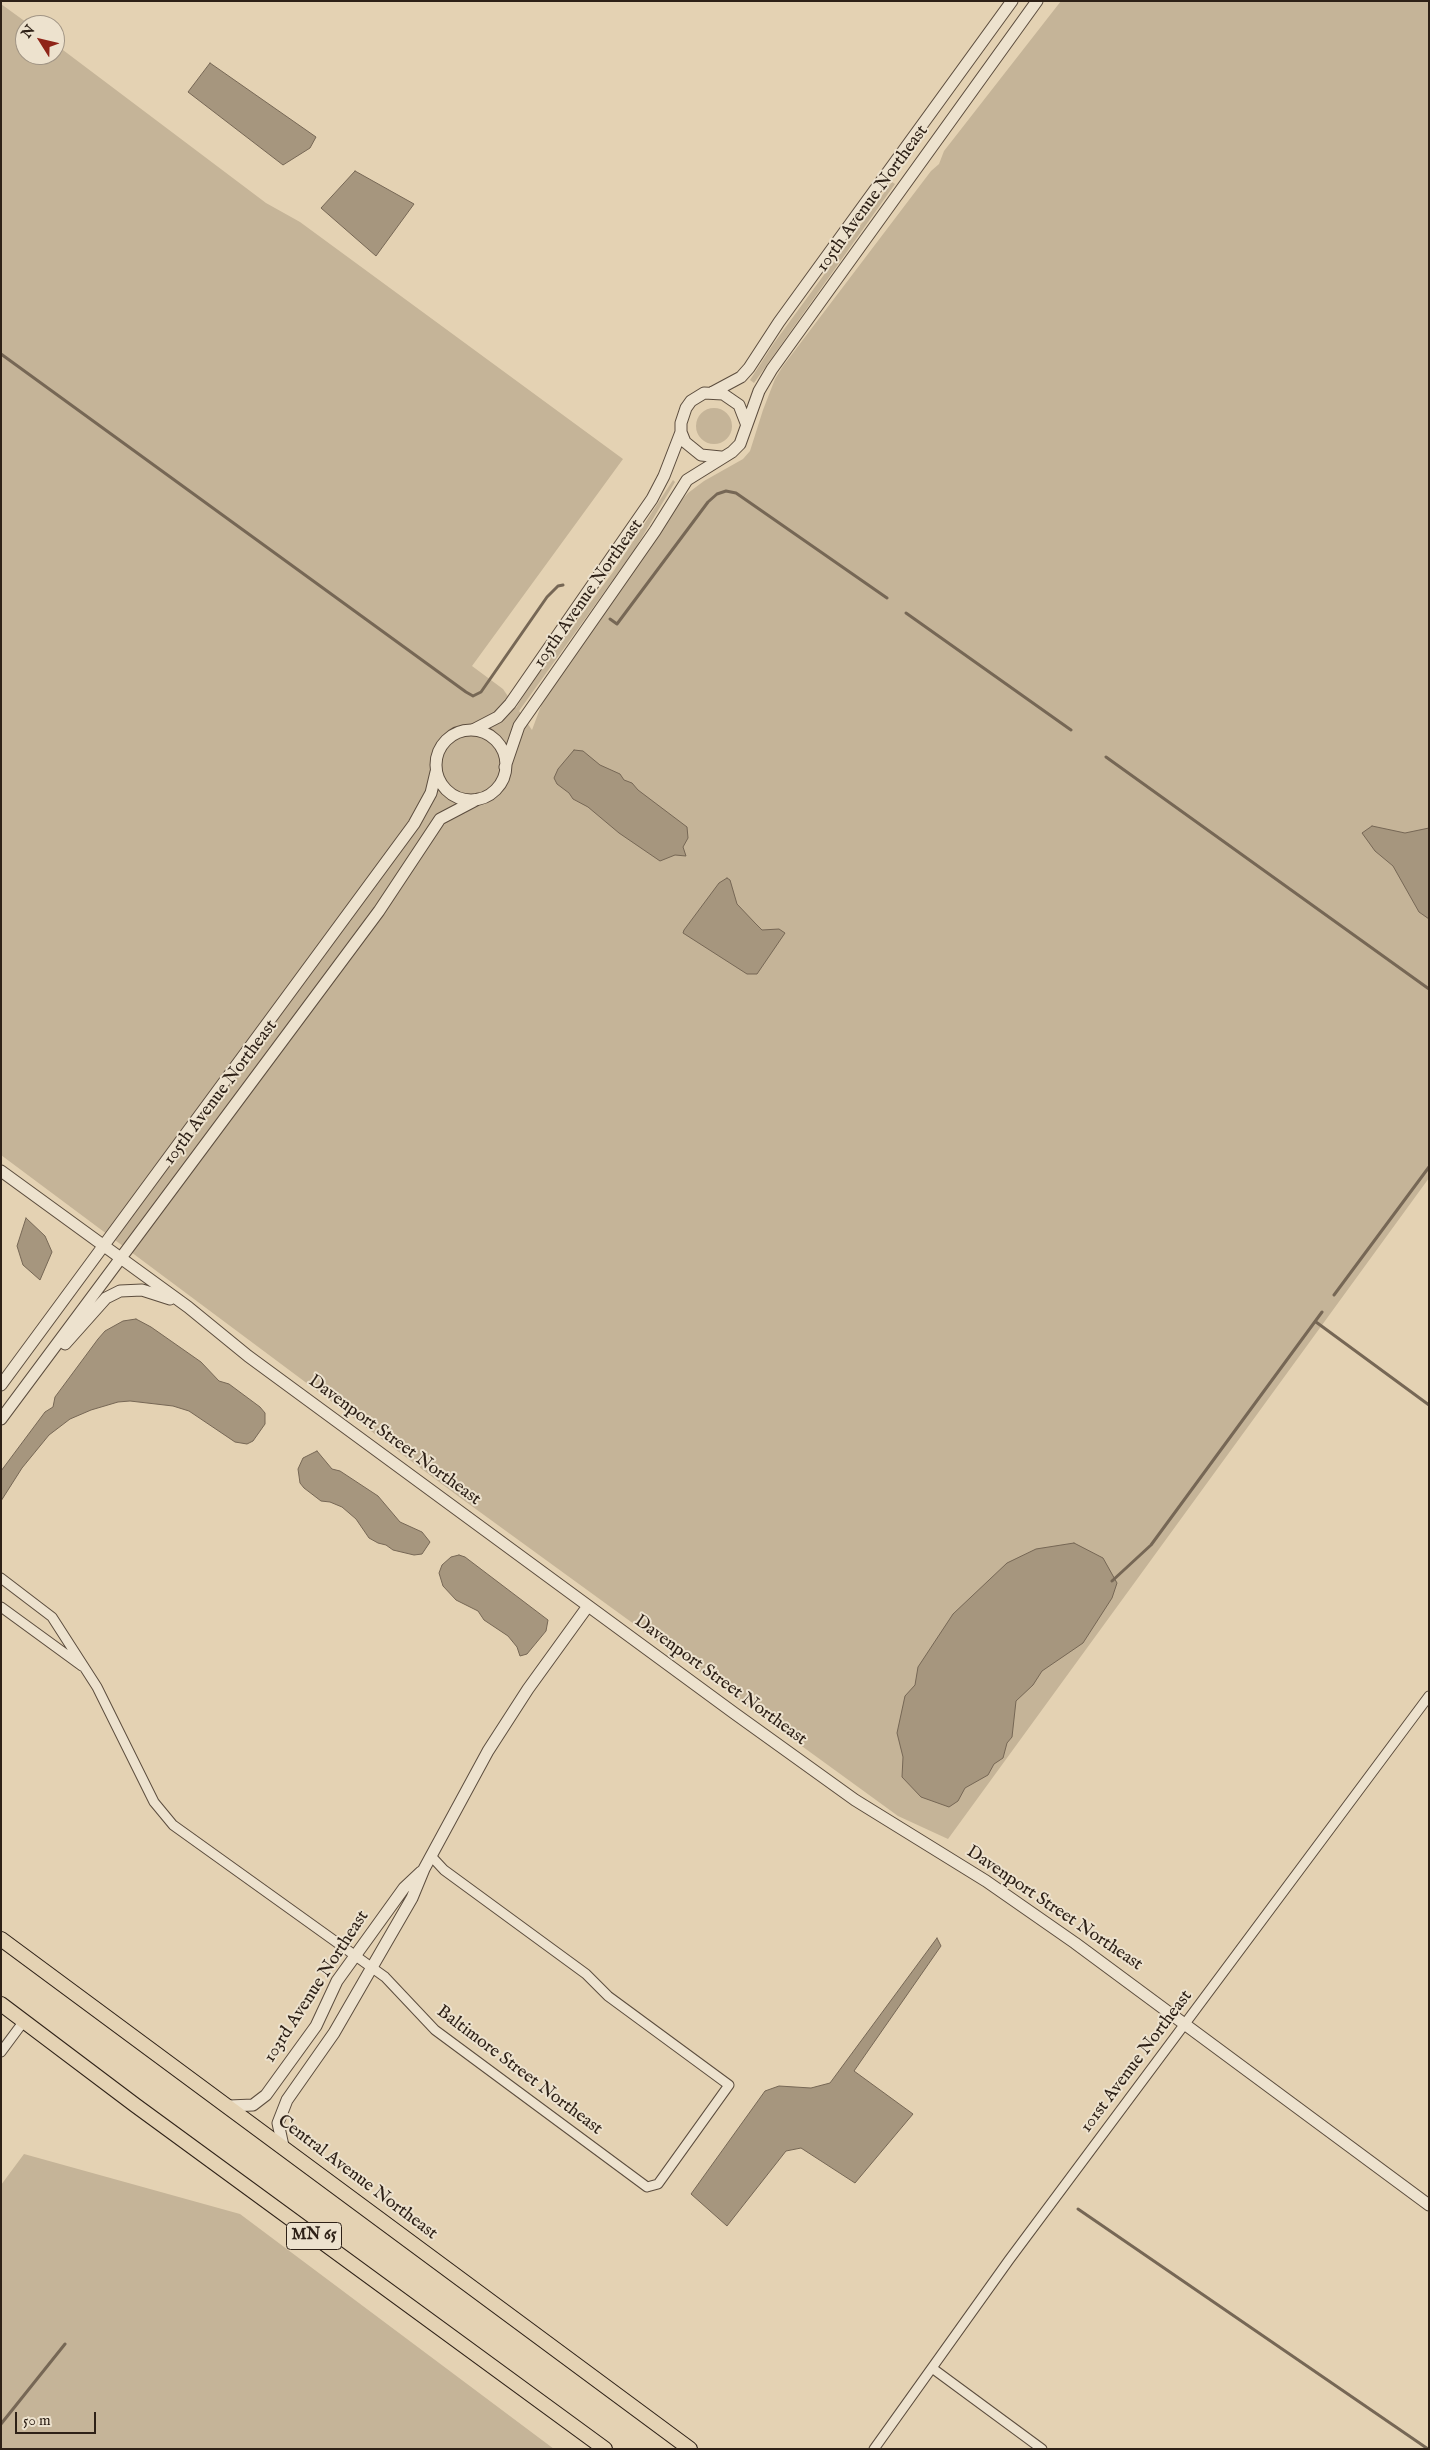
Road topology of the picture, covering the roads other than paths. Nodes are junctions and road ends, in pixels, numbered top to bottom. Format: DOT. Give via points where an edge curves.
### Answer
graph roads {
  1 [pos="1012,1"];
  2 [pos="1037,1"];
  3 [pos="714,392"];
  4 [pos="746,423"];
  5 [pos="681,432"];
  6 [pos="721,457"];
  7 [pos="473,730"];
  8 [pos="505,766"];
  9 [pos="436,772"];
  10 [pos="478,799"];
  11 [pos="1,1170"];
  12 [pos="102,1245"];
  13 [pos="121,1258"];
  14 [pos="188,1307"];
  15 [pos="1,1385"];
  16 [pos="25,1388"];
  17 [pos="1,1419"];
  18 [pos="1,1578"];
  19 [pos="588,1606"];
  20 [pos="1,1607"];
  21 [pos="87,1670"];
  22 [pos="1429,1696"];
  23 [pos="431,1856"];
  24 [pos="424,1869"];
  25 [pos="1,1939"];
  26 [pos="355,1956"];
  27 [pos="371,1968"];
  28 [pos="1,2004"];
  29 [pos="24,2021"];
  30 [pos="1186,2023"];
  31 [pos="1,2052"];
  32 [pos="229,2106"];
  33 [pos="283,2146"];
  34 [pos="1429,2205"];
  35 [pos="932,2368"];
  36 [pos="605,2449"];
  37 [pos="690,2449"];
  38 [pos="874,2449"];
  39 [pos="1042,2449"];
  1 -- 3 [label="street, 105th Avenue Northeast" via="749,368 741,377"];
  2 -- 4 [label="street, 105th Avenue Northeast" via="772,368"];
  3 -- 4 [label="street" via="732,398 744,413"];
  3 -- 5 [label="street, 105th Avenue Northeast" via="704,393 691,401 682,415"];
  4 -- 6 [label="street, 105th Avenue Northeast" via="740,444"];
  5 -- 6 [label="street" via="692,450 701,455"];
  5 -- 7 [label="street, 105th Avenue Northeast" via="652,499 510,704 498,717"];
  6 -- 8 [label="street, 105th Avenue Northeast" via="687,480 655,532 519,726"];
  7 -- 8 [label="street" via="494,738 501,747"];
  7 -- 9 [label="street, 105th Avenue Northeast" via="460,731 440,747"];
  8 -- 10 [label="street, 105th Avenue Northeast" via="504,776 496,788"];
  9 -- 10 [label="street" via="447,791 456,797"];
  9 -- 12 [label="street, 105th Avenue Northeast" via="431,793 414,824"];
  10 -- 13 [label="street, 105th Avenue Northeast" via="440,820 379,911"];
  11 -- 12 [label="street, Davenport Street Northeast"];
  12 -- 13 [label="street, Davenport Street Northeast"];
  12 -- 15 [label="street, 105th Avenue Northeast"];
  13 -- 14 [label="street, Davenport Street Northeast"];
  13 -- 16 [label="street, 105th Avenue Northeast"];
  14 -- 16 [label="street" via="142,1290 120,1291 106,1298"];
  14 -- 19 [label="street, Davenport Street Northeast" via="248,1356"];
  16 -- 17 [label="street, 105th Avenue Northeast"];
  18 -- 21 [label="street, Baltimore Street Northeast" via="52,1617"];
  19 -- 23 [label="street, 103rd Avenue Northeast" via="488,1750"];
  19 -- 30 [label="street, Davenport Street Northeast" via="855,1800 1030,1911"];
  20 -- 21 [label="street, Baltimore Street Northeast"];
  21 -- 26 [label="street, Baltimore Street Northeast" via="154,1802 173,1825"];
  22 -- 30 [label="street, 101st Avenue Northeast"];
  23 -- 24 [label="street, 103rd Avenue Northeast"];
  23 -- 27 [label="street, Baltimore Street Northeast" via="444,1870 729,2085 658,2184 647,2186 435,2030 391,1983"];
  24 -- 26 [label="street, 103rd Avenue Northeast" via="404,1888"];
  24 -- 27 [label="street, 103rd Avenue Northeast" via="412,1898"];
  25 -- 32 [label="highway, Central Avenue Northeast / MN 65"];
  26 -- 27 [label="street, Baltimore Street Northeast"];
  26 -- 32 [label="street, 103rd Avenue Northeast" via="337,1981 316,2026 266,2095 253,2105"];
  27 -- 33 [label="street, 103rd Avenue Northeast" via="334,2033 287,2100 278,2123"];
  28 -- 29 [label="highway, MN 65"];
  29 -- 31 [label="street"];
  29 -- 36 [label="highway, MN 65"];
  30 -- 34 [label="street, Davenport Street Northeast"];
  30 -- 35 [label="street, 101st Avenue Northeast"];
  32 -- 33 [label="highway, Central Avenue Northeast / MN 65"];
  33 -- 37 [label="highway, Central Avenue Northeast / MN 65"];
  35 -- 38 [label="street, 101st Avenue Northeast"];
  35 -- 39 [label="street"];
}
